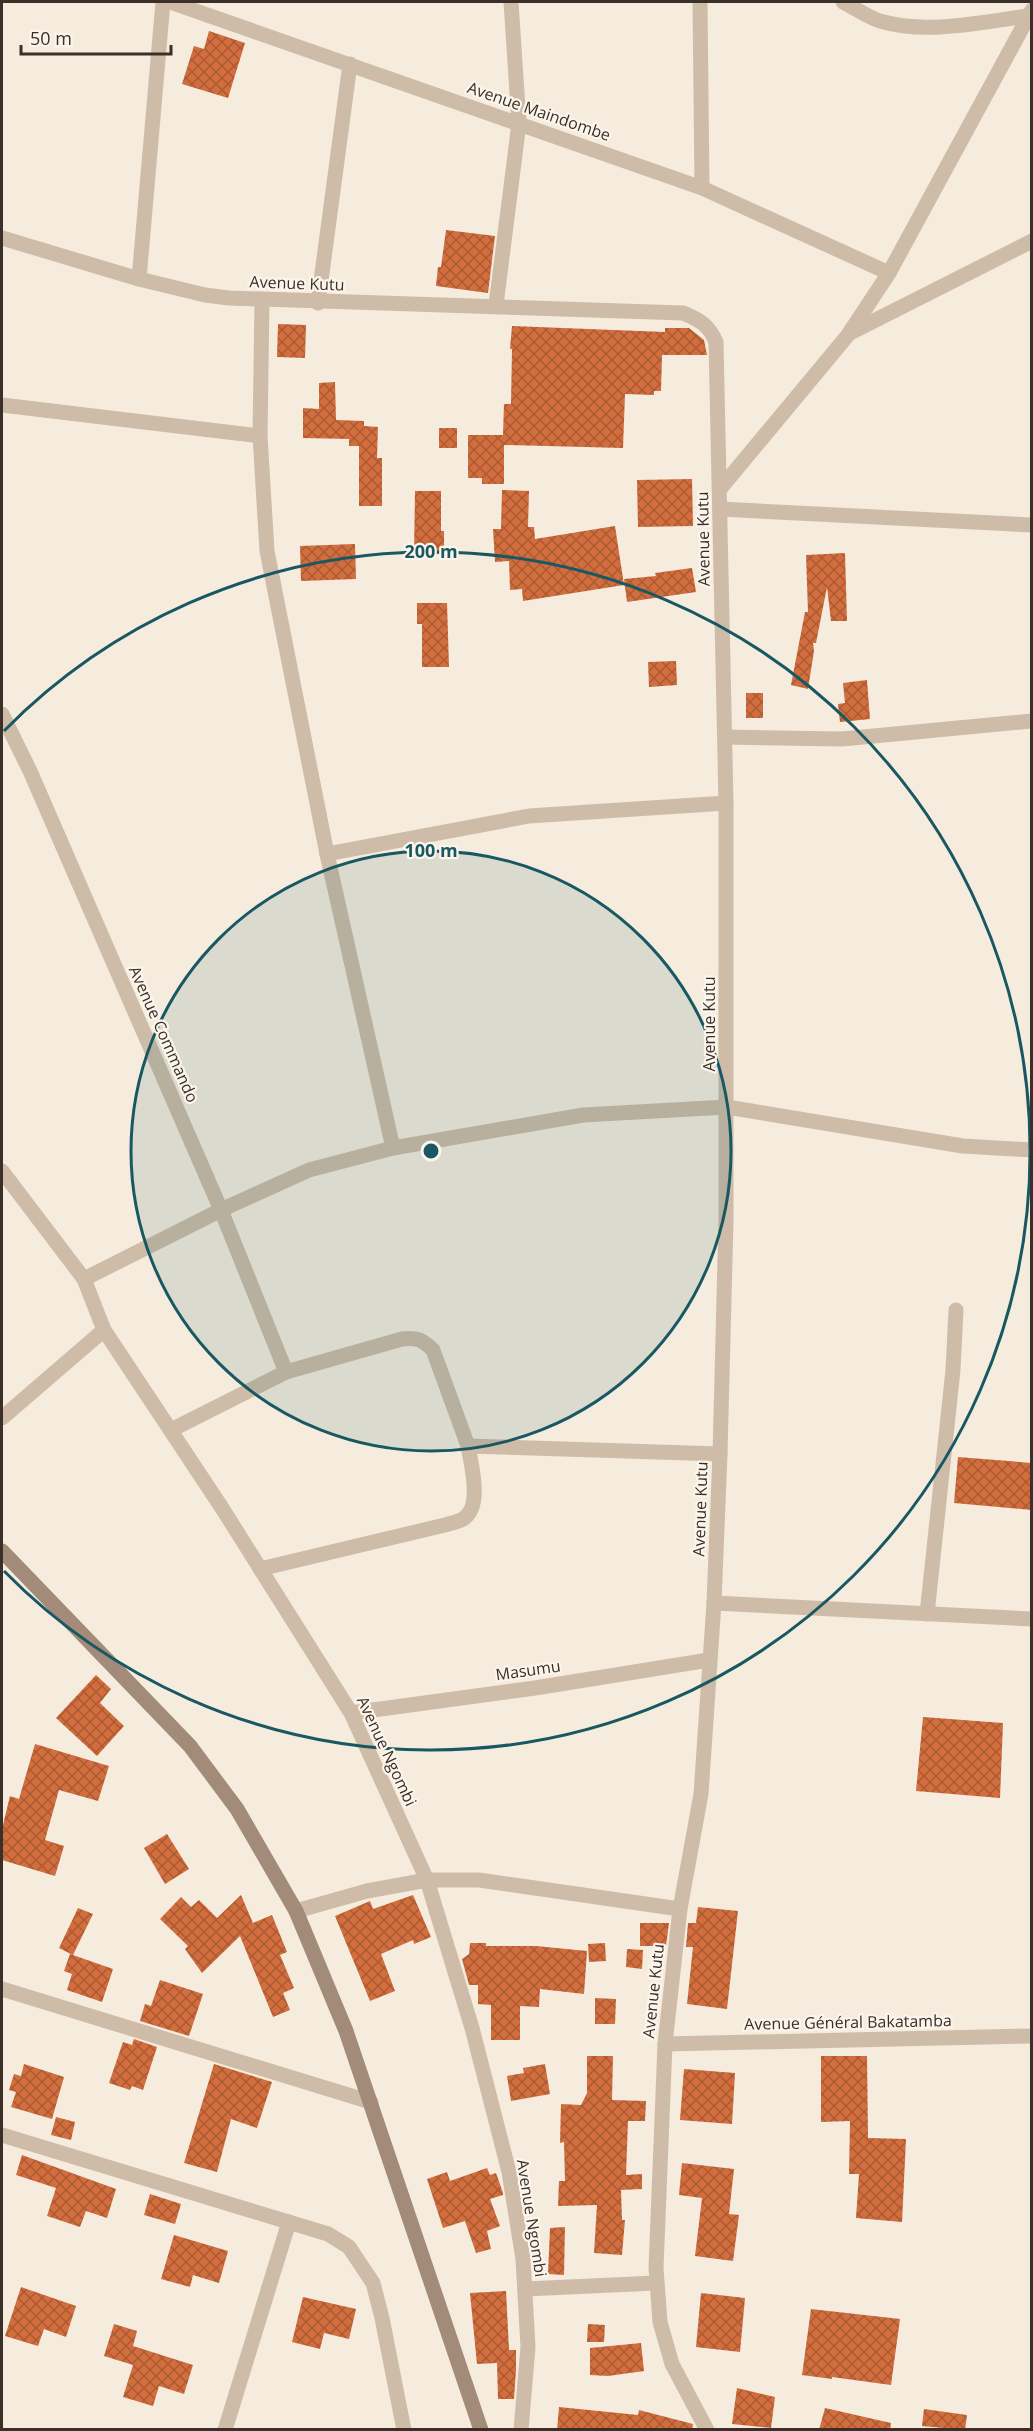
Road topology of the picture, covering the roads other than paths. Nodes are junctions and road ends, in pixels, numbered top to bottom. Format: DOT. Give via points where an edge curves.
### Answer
graph roads {
  1 [pos="163,2"];
  2 [pos="170,2"];
  3 [pos="511,2"];
  4 [pos="700,2"];
  5 [pos="843,2"];
  6 [pos="209,8"];
  7 [pos="1030,13"];
  8 [pos="350,64"];
  9 [pos="519,123"];
  10 [pos="702,188"];
  11 [pos="2,238"];
  12 [pos="1032,241"];
  13 [pos="889,273"];
  14 [pos="139,279"];
  15 [pos="262,300"];
  16 [pos="318,303"];
  17 [pos="496,305"];
  18 [pos="848,334"];
  19 [pos="2,405"];
  20 [pos="260,436"];
  21 [pos="720,489"];
  22 [pos="720,509"];
  23 [pos="1032,525"];
  24 [pos="2,714"];
  25 [pos="1032,721"];
  26 [pos="725,737"];
  27 [pos="726,803"];
  28 [pos="327,854"];
  29 [pos="727,1107"];
  30 [pos="393,1148"];
  31 [pos="1032,1150"];
  32 [pos="2,1171"];
  33 [pos="13,1186"];
  34 [pos="2,1197"];
  35 [pos="221,1210"];
  36 [pos="84,1279"];
  37 [pos="956,1310"];
  38 [pos="104,1330"];
  39 [pos="286,1372"];
  40 [pos="2,1418"];
  41 [pos="171,1430"];
  42 [pos="468,1446"];
  43 [pos="720,1454"];
  44 [pos="2,1551"];
  45 [pos="260,1569"];
  46 [pos="714,1603"];
  47 [pos="927,1614"];
  48 [pos="1032,1619"];
  49 [pos="710,1660"];
  50 [pos="351,1713"];
  51 [pos="427,1880"];
  52 [pos="680,1908"];
  53 [pos="296,1911"];
  54 [pos="2,1989"];
  55 [pos="1032,2037"];
  56 [pos="665,2044"];
  57 [pos="371,2102"];
  58 [pos="2,2135"];
  59 [pos="289,2222"];
  60 [pos="656,2283"];
  61 [pos="525,2289"];
  62 [pos="225,2430"];
  63 [pos="404,2430"];
  64 [pos="481,2430"];
  65 [pos="521,2430"];
  66 [pos="707,2430"];
  1 -- 14 [label="street"];
  2 -- 6 [label="street, Avenue Maindombe"];
  3 -- 9 [label="street"];
  4 -- 10 [label="street"];
  5 -- 7 [label="street" via="878,20 907,27"];
  6 -- 8 [label="street, Avenue Maindombe"];
  7 -- 13 [label="street"];
  8 -- 9 [label="street, Avenue Maindombe"];
  8 -- 16 [label="street"];
  9 -- 10 [label="street, Avenue Maindombe"];
  9 -- 17 [label="street"];
  10 -- 13 [label="street, Avenue Maindombe"];
  11 -- 14 [label="street, Avenue Kutu"];
  12 -- 18 [label="street"];
  13 -- 18 [label="street"];
  14 -- 15 [label="street, Avenue Kutu" via="205,295"];
  15 -- 16 [label="street, Avenue Kutu"];
  15 -- 20 [label="street"];
  16 -- 17 [label="street, Avenue Kutu"];
  17 -- 21 [label="street, Avenue Kutu" via="683,313 702,321 716,342"];
  18 -- 21 [label="street"];
  19 -- 20 [label="street"];
  20 -- 28 [label="street" via="267,551"];
  21 -- 22 [label="street, Avenue Kutu"];
  22 -- 23 [label="street"];
  22 -- 26 [label="street, Avenue Kutu"];
  24 -- 35 [label="street, Avenue Commando"];
  25 -- 26 [label="street" via="842,739"];
  26 -- 27 [label="street, Avenue Kutu"];
  27 -- 28 [label="street" via="529,816"];
  27 -- 29 [label="street, Avenue Kutu"];
  28 -- 30 [label="street"];
  29 -- 30 [label="street" via="583,1115"];
  29 -- 31 [label="street" via="963,1146"];
  29 -- 43 [label="street, Avenue Kutu"];
  30 -- 35 [label="street" via="309,1170"];
  32 -- 33 [label="street, Avenue Ngombi"];
  33 -- 34 [label="street"];
  33 -- 36 [label="street, Avenue Ngombi"];
  35 -- 36 [label="street"];
  35 -- 39 [label="street, Avenue Commando"];
  36 -- 38 [label="street, Avenue Ngombi"];
  37 -- 47 [label="street"];
  38 -- 40 [label="street"];
  38 -- 41 [label="street, Avenue Ngombi"];
  39 -- 41 [label="street"];
  39 -- 42 [label="street" via="414,1337 433,1350"];
  41 -- 45 [label="street, Avenue Ngombi"];
  42 -- 43 [label="street"];
  42 -- 45 [label="street" via="475,1492 472,1509 465,1518"];
  43 -- 46 [label="street, Avenue Kutu"];
  44 -- 53 [label="main road" via="190,1746 237,1809"];
  45 -- 50 [label="street, Avenue Ngombi"];
  46 -- 47 [label="street"];
  46 -- 49 [label="street, Avenue Kutu"];
  47 -- 48 [label="street"];
  49 -- 50 [label="street, Masumu"];
  49 -- 52 [label="street, Avenue Kutu" via="700,1794"];
  50 -- 51 [label="street, Avenue Ngombi"];
  51 -- 52 [label="street" via="479,1880"];
  51 -- 53 [label="street" via="367,1891"];
  51 -- 61 [label="street, Avenue Ngombi" via="472,2028 509,2172"];
  52 -- 56 [label="street, Avenue Kutu"];
  53 -- 57 [label="main road"];
  54 -- 57 [label="street"];
  55 -- 56 [label="street, Avenue Général Bakatamba"];
  56 -- 60 [label="street, Avenue Kutu"];
  57 -- 64 [label="main road"];
  58 -- 59 [label="street"];
  59 -- 62 [label="street"];
  59 -- 63 [label="street" via="328,2234 349,2247 373,2283"];
  60 -- 61 [label="street"];
  60 -- 66 [label="street, Avenue Kutu" via="660,2322 672,2364"];
  61 -- 65 [label="street, Avenue Ngombi" via="528,2347"];
}
